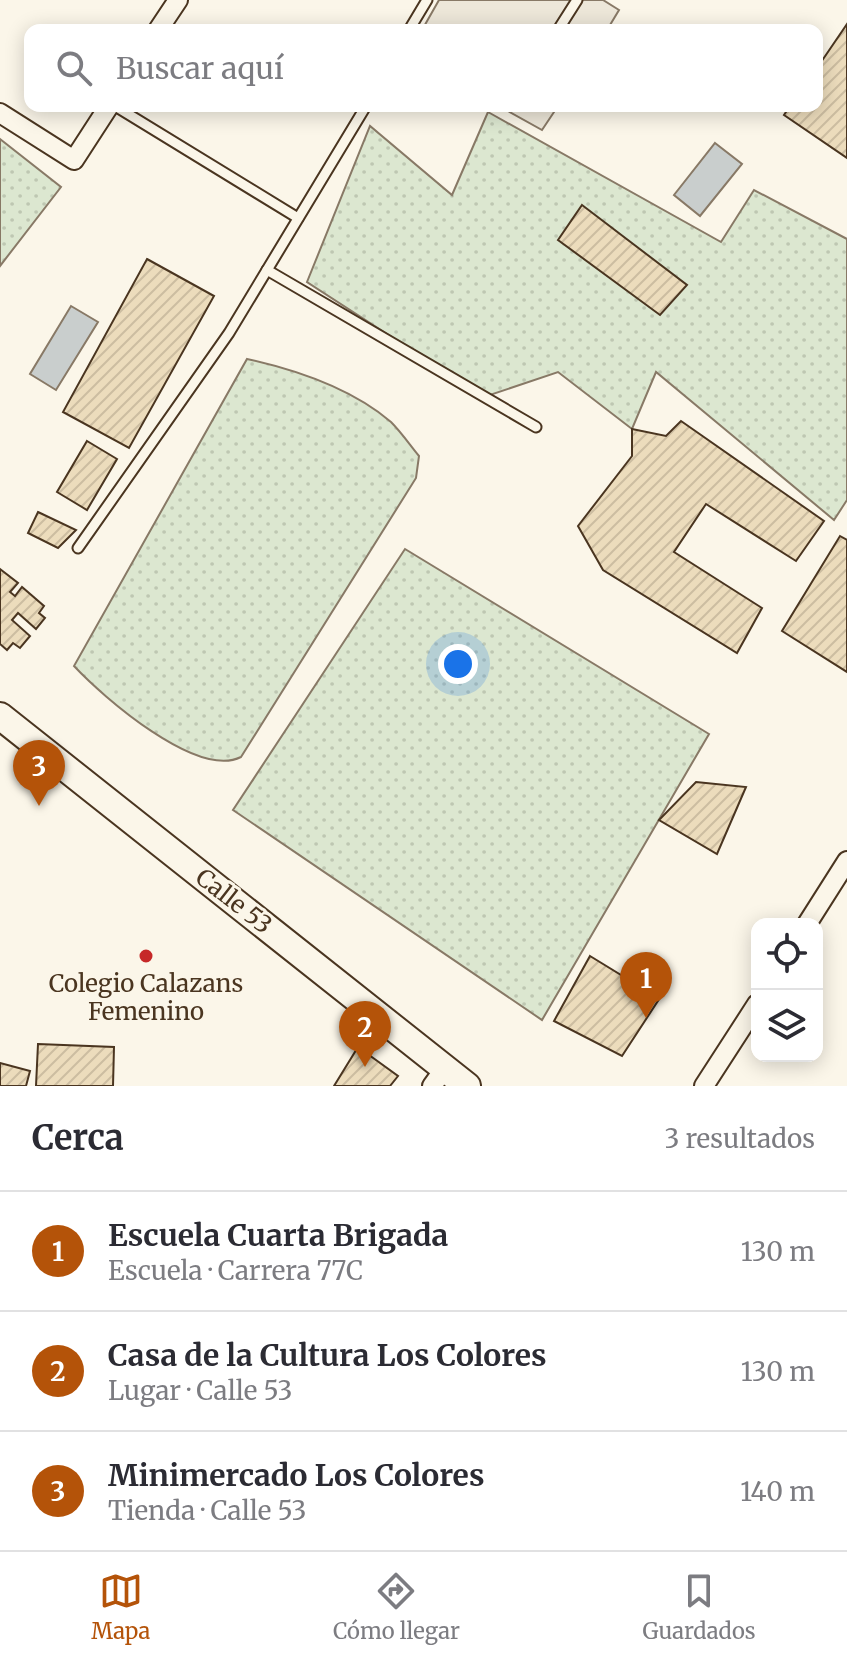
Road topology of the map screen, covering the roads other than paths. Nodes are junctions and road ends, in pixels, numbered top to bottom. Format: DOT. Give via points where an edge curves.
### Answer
graph roads {
  1 [pos="427,0"];
  2 [pos="577,0"];
  3 [pos="172,2"];
  4 [pos="161,24"];
  5 [pos="413,24"];
  6 [pos="562,24"];
  7 [pos="105,112"];
  8 [pos="125,112"];
  9 [pos="362,112"];
  10 [pos="0,113"];
  11 [pos="298,218"];
  12 [pos="267,270"];
  13 [pos="536,427"];
  14 [pos="78,548"];
  15 [pos="1,719"];
  16 [pos="847,861"];
  17 [pos="811,918"];
  18 [pos="751,1013"];
  19 [pos="438,1077"];
  20 [pos="467,1086"];
  21 [pos="704,1086"];
  1 -- 5 [label="lane"];
  2 -- 6 [label="lane"];
  3 -- 4 [label="street"];
  7 -- 10 [label="street" via="74,160"];
  8 -- 11 [label="lane"];
  9 -- 11 [label="lane"];
  11 -- 12 [label="lane"];
  12 -- 13 [label="lane"];
  12 -- 14 [label="lane"];
  15 -- 19 [label="street, Calle 53"];
  16 -- 17 [label="street"];
  18 -- 21 [label="street"];
  19 -- 20 [label="street, Calle 53"];
}
